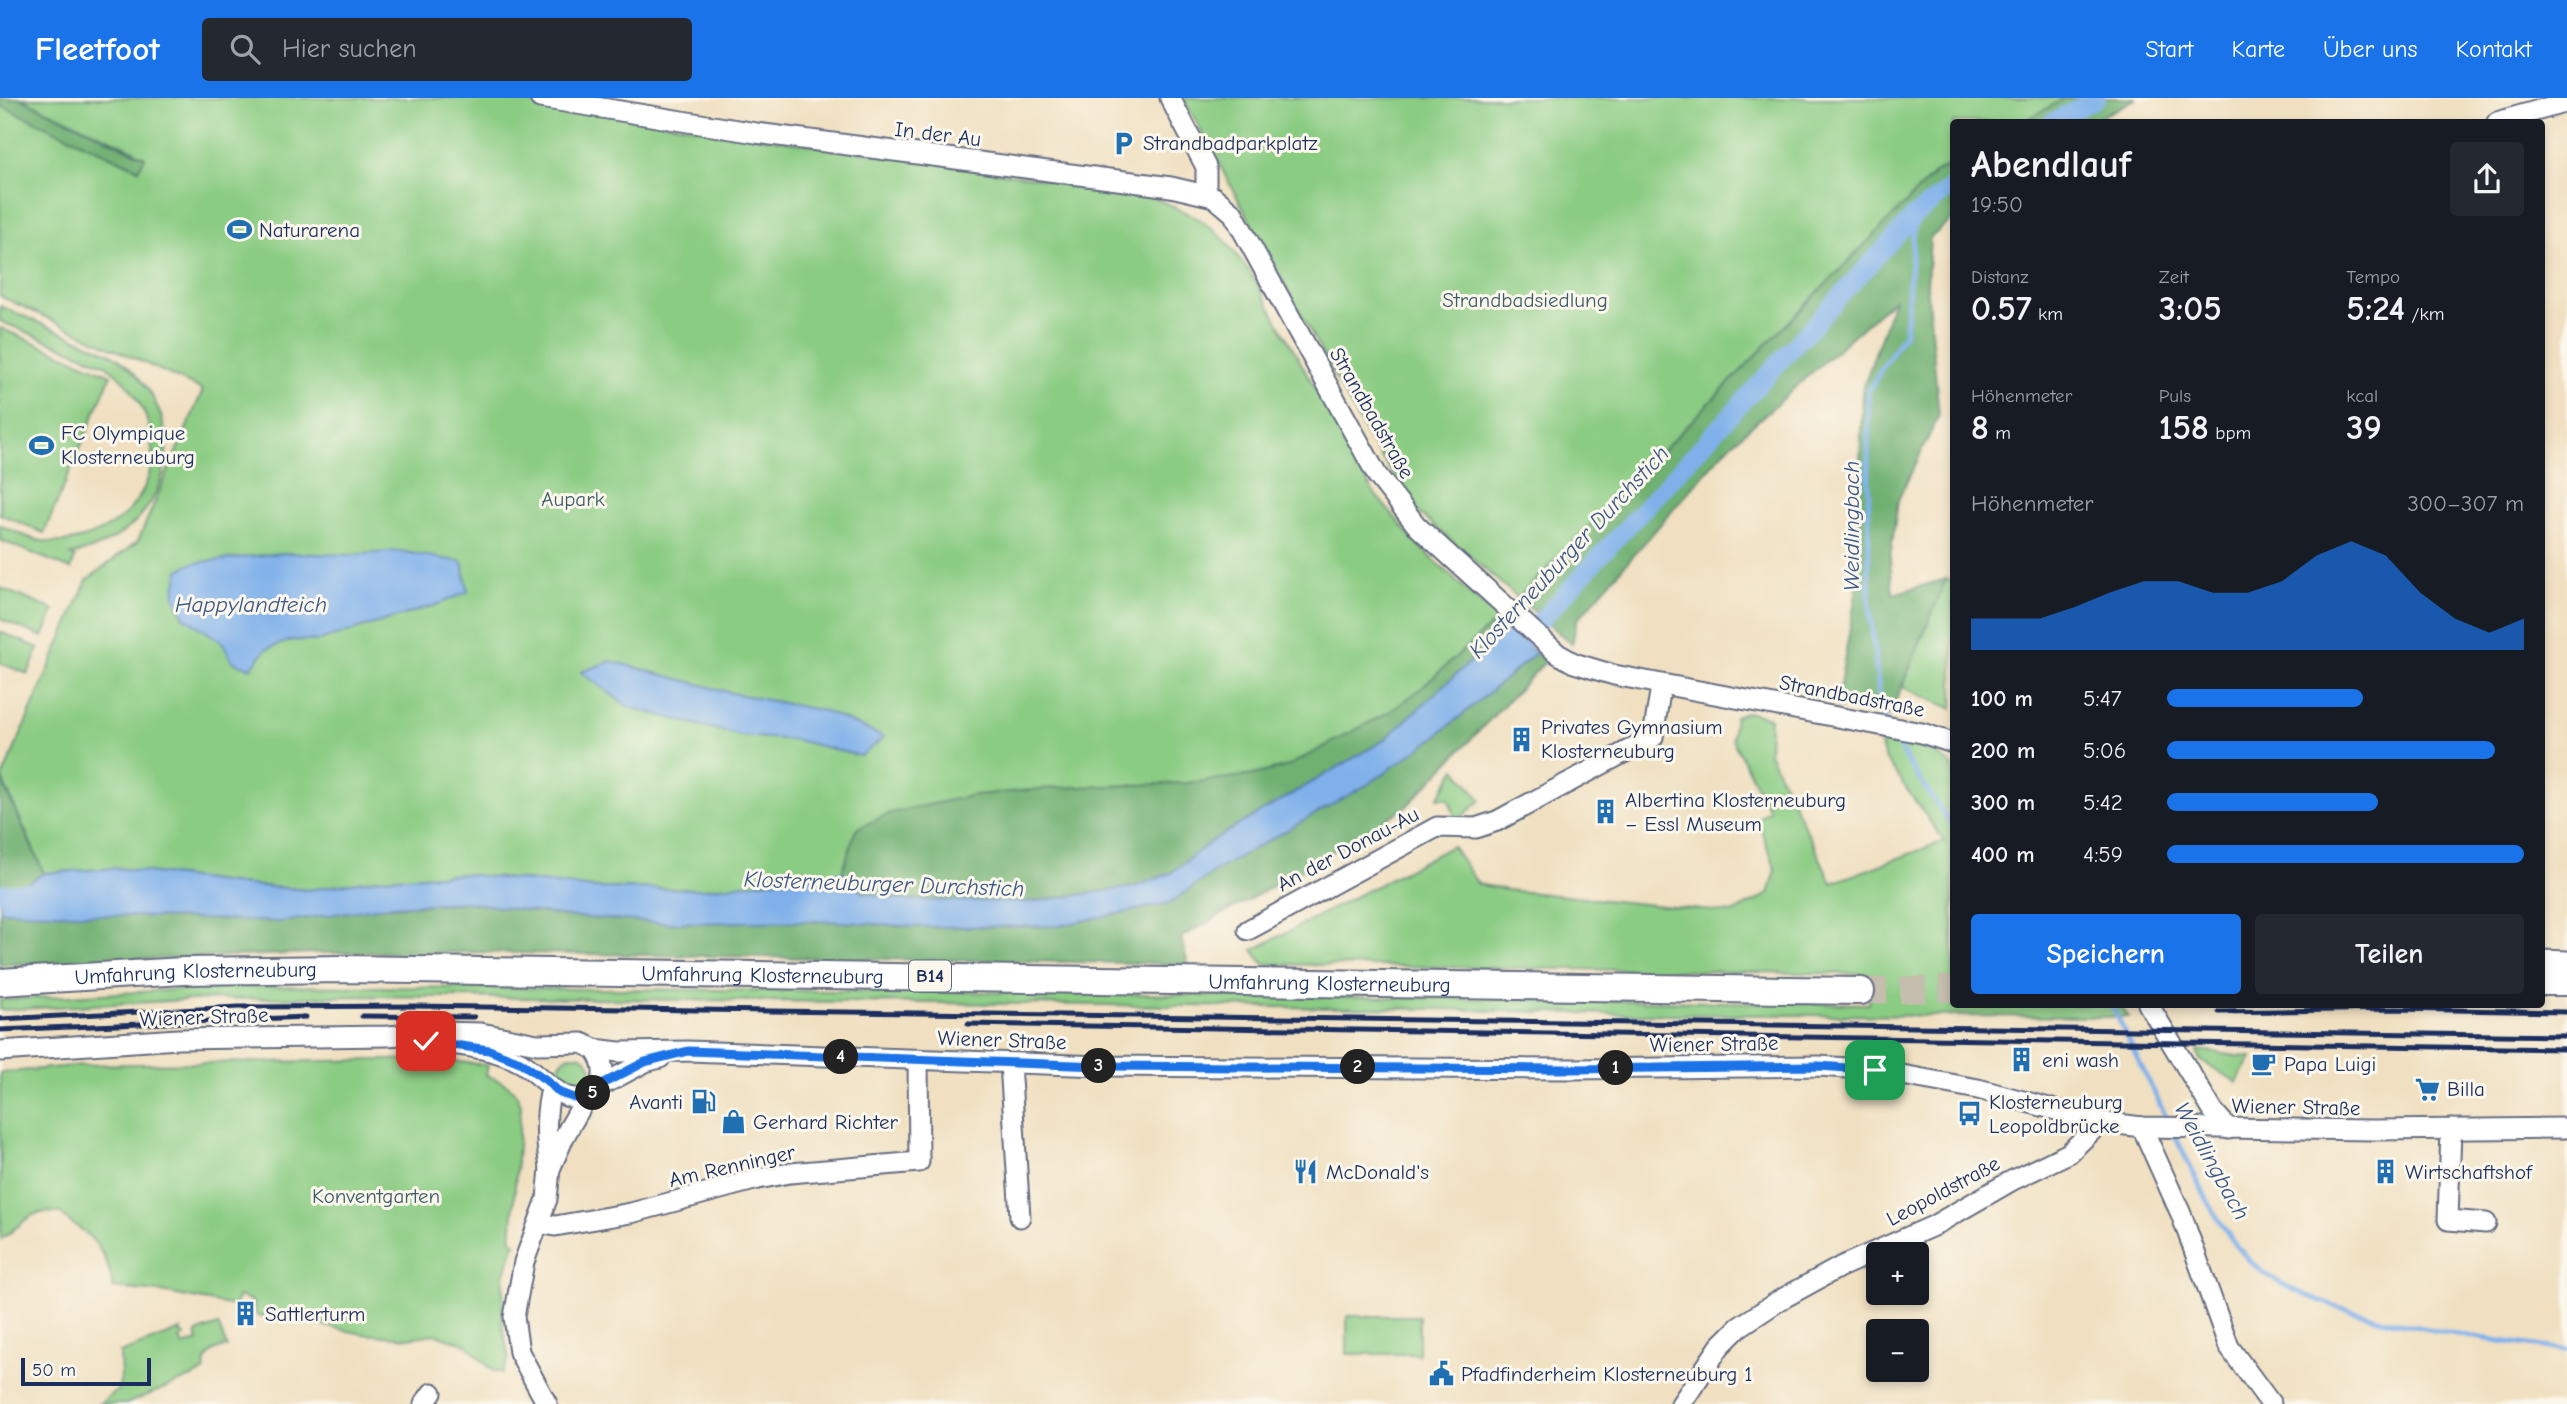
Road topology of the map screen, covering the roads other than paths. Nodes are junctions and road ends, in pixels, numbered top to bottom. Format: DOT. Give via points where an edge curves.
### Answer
graph roads {
  1 [pos="540,98"];
  2 [pos="1170,98"];
  3 [pos="2567,102"];
  4 [pos="2508,119"];
  5 [pos="1206,194"];
  6 [pos="1661,686"];
  7 [pos="1950,742"];
  8 [pos="1248,930"];
  9 [pos="2545,960"];
  10 [pos="2567,961"];
  11 [pos="0,982"];
  12 [pos="2545,982"];
  13 [pos="2567,982"];
  14 [pos="1861,991"];
  15 [pos="2150,1008"];
  16 [pos="410,1035"];
  17 [pos="568,1044"];
  18 [pos="594,1049"];
  19 [pos="0,1051"];
  20 [pos="688,1051"];
  21 [pos="918,1059"];
  22 [pos="1010,1063"];
  23 [pos="551,1085"];
  24 [pos="595,1090"];
  25 [pos="2101,1122"];
  26 [pos="2149,1127"];
  27 [pos="2567,1128"];
  28 [pos="2229,1129"];
  29 [pos="2451,1129"];
  30 [pos="550,1169"];
  31 [pos="1020,1217"];
  32 [pos="539,1223"];
  33 [pos="2486,1223"];
  34 [pos="547,1404"];
  35 [pos="1681,1404"];
  36 [pos="2271,1404"];
  1 -- 5 [label="street, In der Au" via="730,129"];
  2 -- 5 [label="street" via="1206,167"];
  3 -- 4 [label="street"];
  5 -- 6 [label="street, Strandbadstraße" via="1233,213 1377,475 1417,526 1558,654 1590,668"];
  6 -- 7 [label="street, Strandbadstraße" via="1872,723"];
  6 -- 8 [label="street, An der Donau-Au" via="1653,737 1497,821 1476,828 1437,827"];
  9 -- 10 [label="street"];
  11 -- 14 [label="main road, Umfahrung Klosterneuburg / B14" via="183,971 344,969"];
  12 -- 13 [label="main road"];
  15 -- 28 [label="street" via="2213,1111"];
  16 -- 17 [label="street, Wiener Straße" via="481,1033 537,1044"];
  16 -- 19 [label="street, Wiener Straße" via="178,1039"];
  16 -- 23 [label="street, Wiener Straße" via="489,1050 520,1062"];
  17 -- 18 [label="street, Wiener Straße" via="582,1043"];
  17 -- 23 [label="street" via="550,1060"];
  18 -- 20 [label="street, Wiener Straße"];
  18 -- 24 [label="street" via="604,1068"];
  20 -- 21 [label="street, Wiener Straße"];
  20 -- 24 [label="street, Wiener Straße" via="645,1062"];
  21 -- 22 [label="street, Wiener Straße"];
  21 -- 32 [label="street, Am Renninger" via="919,1162 790,1173 631,1213 555,1226"];
  22 -- 25 [label="street, Wiener Straße" via="1560,1069 1819,1066 1875,1070 1978,1089"];
  22 -- 31 [label="street"];
  23 -- 24 [label="street, Wiener Straße" via="570,1098"];
  23 -- 30 [label="street"];
  24 -- 30 [label="street" via="565,1135"];
  25 -- 26 [label="street, Wiener Straße"];
  25 -- 35 [label="street, Leopoldstraße" via="2069,1153 1933,1226 1840,1267 1759,1313 1720,1346"];
  26 -- 28 [label="street, Wiener Straße"];
  26 -- 36 [label="street" via="2229,1347"];
  27 -- 29 [label="street, Wiener Straße"];
  28 -- 29 [label="street, Wiener Straße"];
  29 -- 33 [label="street" via="2448,1220"];
  30 -- 32 [label="street"];
  32 -- 34 [label="street" via="524,1262 514,1317 519,1352"];
}
